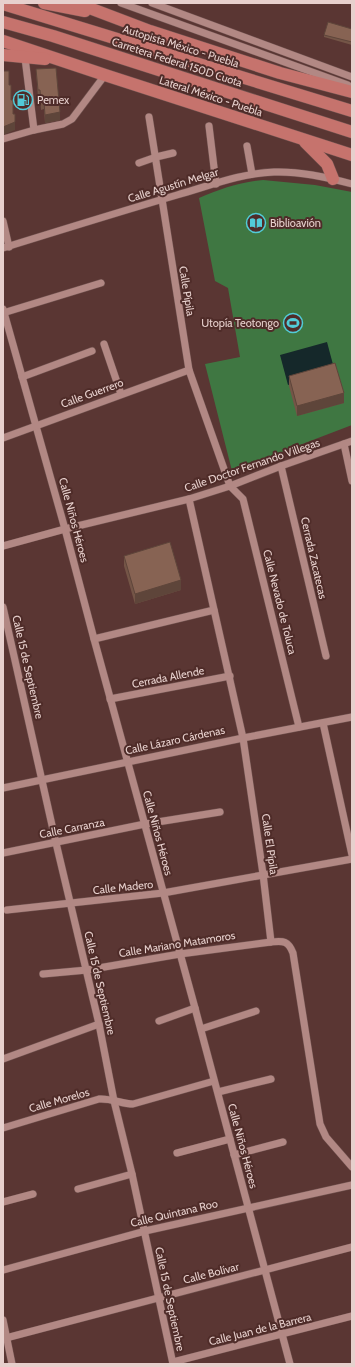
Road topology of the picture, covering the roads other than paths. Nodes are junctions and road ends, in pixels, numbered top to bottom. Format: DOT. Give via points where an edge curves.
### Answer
graph roads {
  1 [pos="44,3"];
  2 [pos="76,3"];
  3 [pos="121,3"];
  4 [pos="152,3"];
  5 [pos="3,4"];
  6 [pos="104,14"];
  7 [pos="3,22"];
  8 [pos="3,41"];
  9 [pos="3,55"];
  10 [pos="25,58"];
  11 [pos="62,60"];
  12 [pos="105,75"];
  13 [pos="352,77"];
  14 [pos="352,87"];
  15 [pos="352,92"];
  16 [pos="352,111"];
  17 [pos="149,117"];
  18 [pos="209,126"];
  19 [pos="34,130"];
  20 [pos="347,130"];
  21 [pos="3,139"];
  22 [pos="303,140"];
  23 [pos="247,146"];
  24 [pos="173,153"];
  25 [pos="352,155"];
  26 [pos="156,157"];
  27 [pos="139,163"];
  28 [pos="252,174"];
  29 [pos="333,179"];
  30 [pos="216,184"];
  31 [pos="352,184"];
  32 [pos="161,200"];
  33 [pos="3,221"];
  34 [pos="6,248"];
  35 [pos="101,283"];
  36 [pos="3,311"];
  37 [pos="104,344"];
  38 [pos="92,350"];
  39 [pos="188,370"];
  40 [pos="22,377"];
  41 [pos="121,394"];
  42 [pos="36,426"];
  43 [pos="3,438"];
  44 [pos="352,441"];
  45 [pos="344,444"];
  46 [pos="281,466"];
  47 [pos="352,481"];
  48 [pos="230,486"];
  49 [pos="189,499"];
  50 [pos="65,529"];
  51 [pos="3,546"];
  52 [pos="3,607"];
  53 [pos="214,610"];
  54 [pos="94,639"];
  55 [pos="326,656"];
  56 [pos="230,676"];
  57 [pos="110,700"];
  58 [pos="352,717"];
  59 [pos="323,723"];
  60 [pos="299,727"];
  61 [pos="243,738"];
  62 [pos="127,761"];
  63 [pos="42,779"];
  64 [pos="3,788"];
  65 [pos="220,812"];
  66 [pos="145,824"];
  67 [pos="56,843"];
  68 [pos="3,853"];
  69 [pos="352,855"];
  70 [pos="352,859"];
  71 [pos="263,874"];
  72 [pos="163,893"];
  73 [pos="71,903"];
  74 [pos="7,910"];
  75 [pos="270,942"];
  76 [pos="180,954"];
  77 [pos="86,970"];
  78 [pos="43,974"];
  79 [pos="195,1008"];
  80 [pos="256,1011"];
  81 [pos="159,1021"];
  82 [pos="99,1024"];
  83 [pos="201,1029"];
  84 [pos="3,1059"];
  85 [pos="271,1078"];
  86 [pos="214,1081"];
  87 [pos="218,1092"];
  88 [pos="114,1100"];
  89 [pos="3,1128"];
  90 [pos="230,1139"];
  91 [pos="283,1142"];
  92 [pos="177,1153"];
  93 [pos="234,1155"];
  94 [pos="352,1167"];
  95 [pos="132,1174"];
  96 [pos="352,1185"];
  97 [pos="78,1189"];
  98 [pos="33,1194"];
  99 [pos="3,1202"];
  100 [pos="248,1207"];
  101 [pos="145,1231"];
  102 [pos="352,1247"];
  103 [pos="3,1270"];
  104 [pos="265,1270"];
  105 [pos="159,1298"];
  106 [pos="352,1316"];
  107 [pos="3,1320"];
  108 [pos="282,1335"];
  109 [pos="6,1338"];
  110 [pos="173,1363"];
  111 [pos="12,1364"];
  112 [pos="290,1364"];
  1 -- 6 [label="highway"];
  2 -- 6 [label="highway"];
  3 -- 14 [label="street"];
  4 -- 13 [label="street"];
  5 -- 16 [label="highway, Autopista México - Puebla"];
  6 -- 15 [label="highway" via="280,73"];
  7 -- 20 [label="highway, Carretera Federal 150D Cuota"];
  8 -- 11 [label="highway"];
  9 -- 10 [label="highway"];
  10 -- 11 [label="highway"];
  10 -- 19 [label="street"];
  11 -- 12 [label="highway, Lateral México - Puebla"];
  12 -- 19 [label="street" via="72,119 63,124"];
  12 -- 22 [label="highway, Lateral México - Puebla"];
  17 -- 26 [label="street, Calle Pípila"];
  18 -- 30 [label="street"];
  19 -- 21 [label="street"];
  22 -- 25 [label="highway, Lateral México - Puebla"];
  22 -- 29 [label="highway" via="327,164"];
  23 -- 28 [label="street"];
  24 -- 26 [label="street"];
  26 -- 27 [label="street"];
  26 -- 32 [label="street, Calle Pípila"];
  28 -- 29 [label="street, Calle Agustín Melgar" via="298,172"];
  28 -- 30 [label="street, Calle Agustín Melgar"];
  29 -- 31 [label="street, Calle Agustín Melgar"];
  30 -- 32 [label="street, Calle Agustín Melgar"];
  32 -- 34 [label="street, Calle Agustín Melgar"];
  32 -- 39 [label="street, Calle Pípila"];
  33 -- 34 [label="street"];
  35 -- 36 [label="street"];
  36 -- 40 [label="street, Calle Niños Héroes"];
  37 -- 41 [label="street"];
  38 -- 40 [label="street"];
  39 -- 41 [label="street, Calle Guerrero"];
  39 -- 48 [label="street, Calle Pípila"];
  40 -- 42 [label="street, Calle Niños Héroes"];
  41 -- 42 [label="street, Calle Guerrero"];
  42 -- 43 [label="street, Calle Guerrero"];
  42 -- 50 [label="street, Calle Niños Héroes"];
  44 -- 45 [label="street, Calle Doctor Fernando Villegas"];
  45 -- 46 [label="street, Calle Doctor Fernando Villegas"];
  45 -- 47 [label="street"];
  46 -- 48 [label="street, Calle Doctor Fernando Villegas"];
  46 -- 55 [label="street, Cerrada Zacatecas"];
  48 -- 49 [label="street, Calle Doctor Fernando Villegas"];
  48 -- 60 [label="street, Calle Nevado de Toluca" via="243,498"];
  49 -- 50 [label="street, Calle Doctor Fernando Villegas"];
  49 -- 53 [label="street, Calle El Pípila"];
  50 -- 51 [label="street, Calle Doctor Fernando Villegas"];
  50 -- 54 [label="street, Calle Niños Héroes"];
  52 -- 63 [label="street, Calle 15 de Septiembre"];
  53 -- 54 [label="street"];
  53 -- 56 [label="street, Calle El Pípila"];
  54 -- 57 [label="street, Calle Niños Héroes"];
  56 -- 57 [label="street, Cerrada Allende"];
  56 -- 61 [label="street, Calle El Pípila"];
  57 -- 62 [label="street, Calle Niños Héroes"];
  58 -- 59 [label="street, Calle Lázaro Cárdenas"];
  59 -- 60 [label="street, Calle Lázaro Cárdenas"];
  59 -- 69 [label="street"];
  60 -- 61 [label="street, Calle Lázaro Cárdenas"];
  61 -- 62 [label="street, Calle Lázaro Cárdenas"];
  61 -- 71 [label="street, Calle El Pípila"];
  62 -- 63 [label="street, Calle Lázaro Cárdenas"];
  62 -- 66 [label="street, Calle Niños Héroes"];
  63 -- 64 [label="street, Calle Lázaro Cárdenas"];
  63 -- 67 [label="street, Calle 15 de Septiembre"];
  65 -- 66 [label="street, Calle Carranza"];
  66 -- 67 [label="street, Calle Carranza"];
  66 -- 72 [label="street, Calle Niños Héroes"];
  67 -- 68 [label="street, Calle Carranza"];
  67 -- 73 [label="street, Calle 15 de Septiembre"];
  70 -- 71 [label="street, Calle Madero"];
  71 -- 72 [label="street, Calle Madero"];
  71 -- 75 [label="street, Calle El Pípila"];
  72 -- 73 [label="street, Calle Madero"];
  72 -- 76 [label="street, Calle Niños Héroes"];
  73 -- 74 [label="street, Calle Madero"];
  73 -- 77 [label="street, Calle 15 de Septiembre"];
  75 -- 76 [label="street, Calle Mariano Matamoros"];
  75 -- 94 [label="street" via="284,941 290,945 293,953 320,1124 326,1137"];
  76 -- 77 [label="street, Calle Mariano Matamoros"];
  76 -- 79 [label="street, Calle Niños Héroes"];
  77 -- 78 [label="street, Calle Mariano Matamoros"];
  77 -- 82 [label="street, Calle 15 de Septiembre"];
  79 -- 81 [label="street"];
  79 -- 83 [label="street, Calle Niños Héroes"];
  80 -- 83 [label="street"];
  82 -- 84 [label="street"];
  82 -- 88 [label="street, Calle 15 de Septiembre"];
  83 -- 86 [label="street, Calle Niños Héroes"];
  85 -- 87 [label="street"];
  86 -- 87 [label="street, Calle Niños Héroes"];
  86 -- 88 [label="street, Calle Morelos" via="133,1104"];
  87 -- 90 [label="street, Calle Niños Héroes"];
  88 -- 89 [label="street, Calle Morelos" via="99,1100"];
  88 -- 95 [label="street, Calle 15 de Septiembre"];
  90 -- 92 [label="street"];
  90 -- 93 [label="street, Calle Niños Héroes"];
  91 -- 93 [label="street"];
  93 -- 100 [label="street, Calle Niños Héroes"];
  95 -- 97 [label="street"];
  95 -- 101 [label="street, Calle 15 de Septiembre"];
  96 -- 100 [label="street, Calle Quintana Roo"];
  98 -- 99 [label="street"];
  100 -- 101 [label="street, Calle Quintana Roo"];
  100 -- 104 [label="street, Calle Niños Héroes"];
  101 -- 103 [label="street, Calle Quintana Roo"];
  101 -- 105 [label="street, Calle 15 de Septiembre"];
  102 -- 104 [label="street, Calle Bolívar"];
  104 -- 105 [label="street, Calle Bolívar"];
  104 -- 108 [label="street, Calle Niños Héroes"];
  105 -- 109 [label="street, Calle Bolívar"];
  105 -- 110 [label="street, Calle 15 de Septiembre"];
  106 -- 108 [label="street, Calle Juan de la Barrera"];
  107 -- 109 [label="street"];
  108 -- 110 [label="street, Calle Juan de la Barrera"];
  108 -- 112 [label="street, Calle Niños Héroes"];
  109 -- 111 [label="street"];
}
